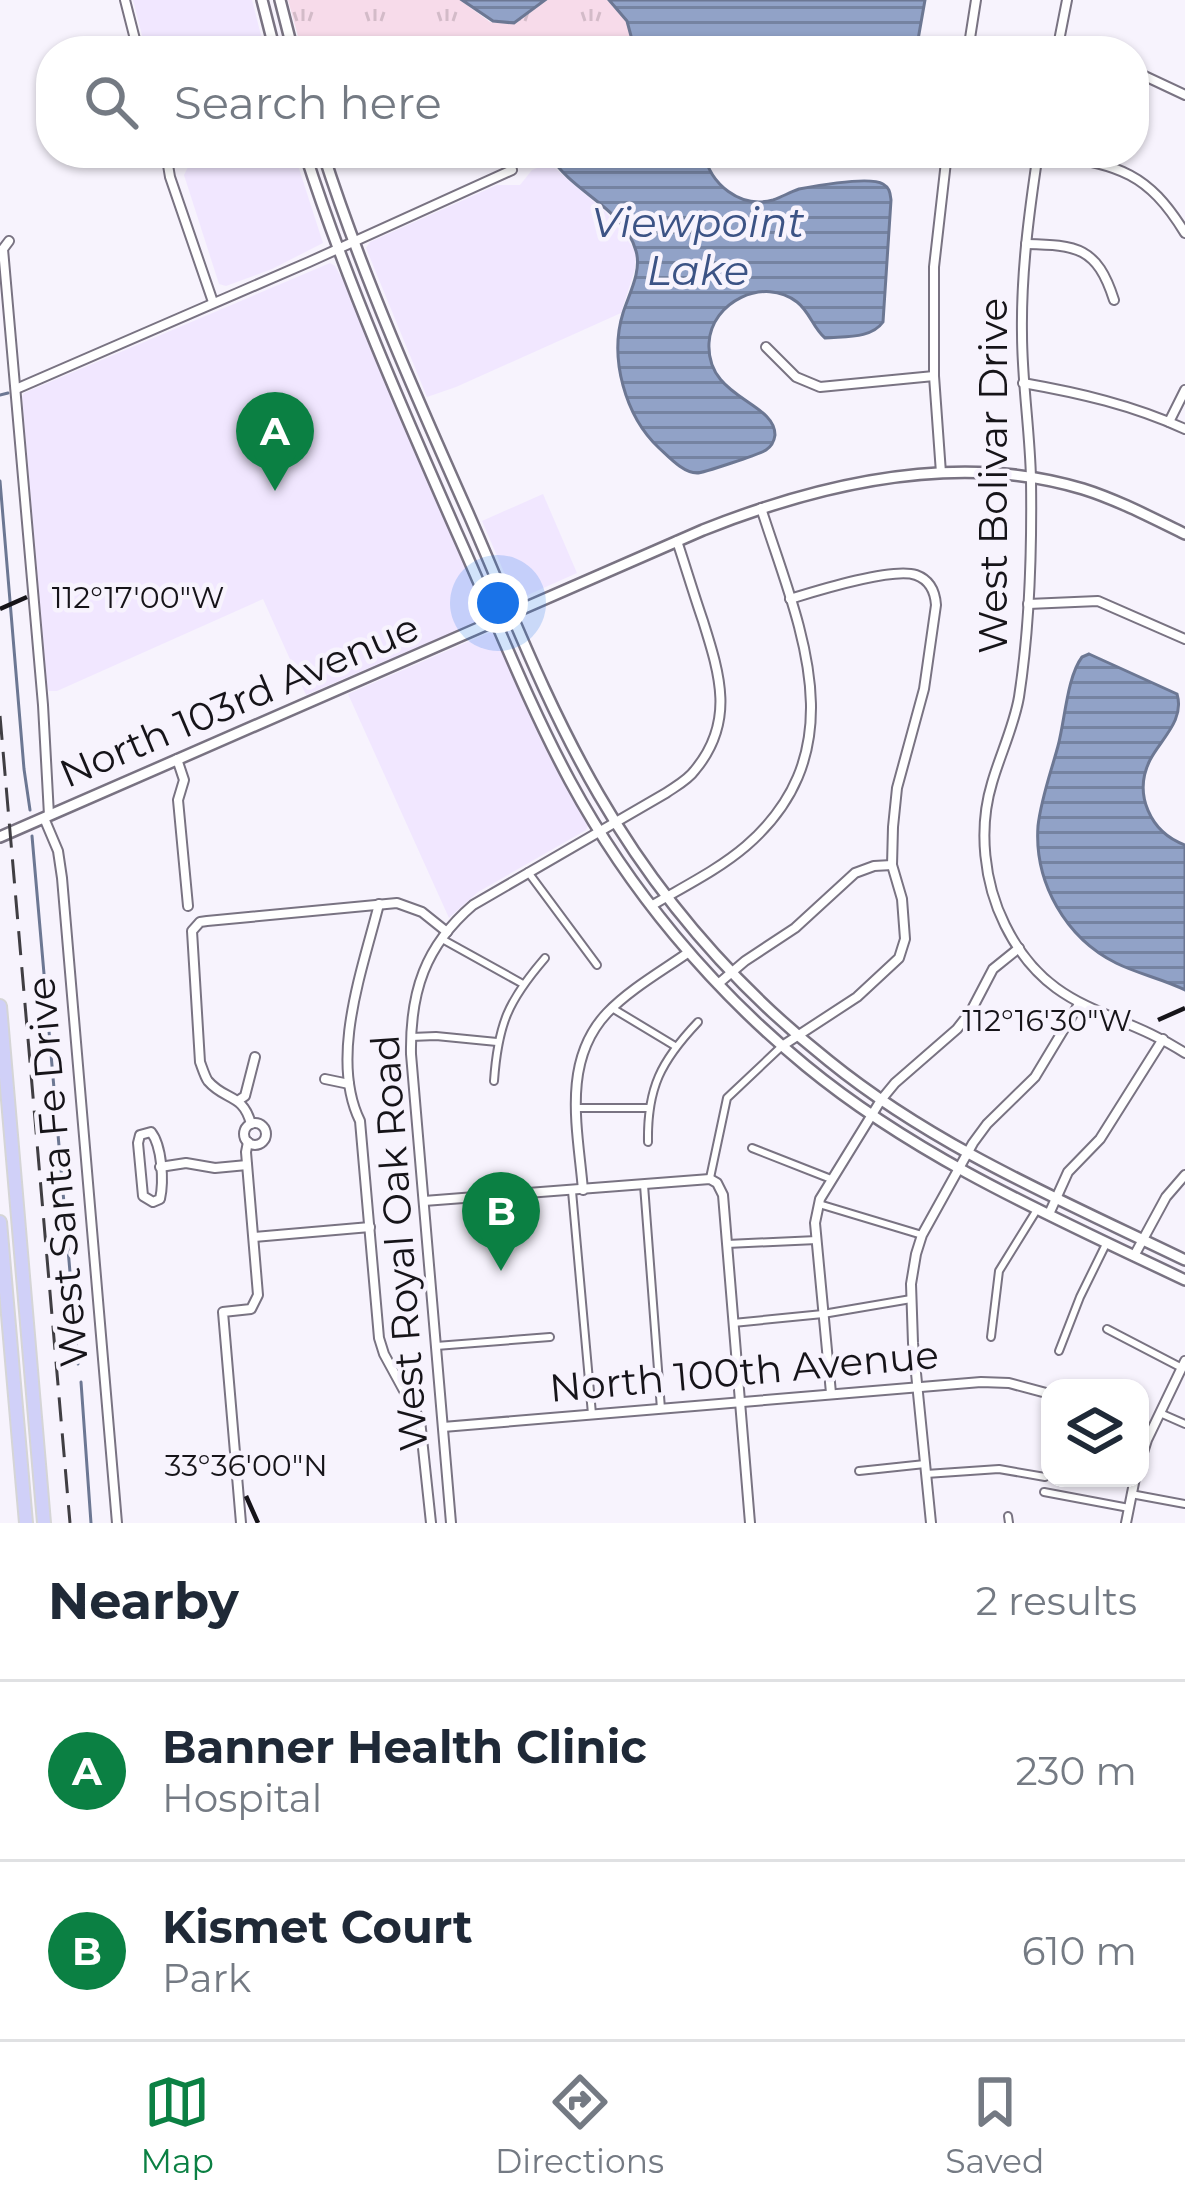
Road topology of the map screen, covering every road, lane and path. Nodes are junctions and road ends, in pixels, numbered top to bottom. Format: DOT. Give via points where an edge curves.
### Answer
graph roads {
  1 [pos="125,0"];
  2 [pos="262,0"];
  3 [pos="280,0"];
  4 [pos="976,0"];
  5 [pos="1066,0"];
  6 [pos="134,36"];
  7 [pos="271,36"];
  8 [pos="289,36"];
  9 [pos="970,36"];
  10 [pos="1060,36"];
  11 [pos="1149,78"];
  12 [pos="1185,94"];
  13 [pos="169,168"];
  14 [pos="310,168"];
  15 [pos="328,168"];
  16 [pos="945,168"];
  17 [pos="1039,168"];
  18 [pos="1118,168"];
  19 [pos="512,170"];
  20 [pos="1185,232"];
  21 [pos="353,241"];
  22 [pos="9,242"];
  23 [pos="1026,244"];
  24 [pos="338,249"];
  25 [pos="1114,300"];
  26 [pos="213,302"];
  27 [pos="766,347"];
  28 [pos="934,376"];
  29 [pos="1023,383"];
  30 [pos="16,389"];
  31 [pos="1185,391"];
  32 [pos="1168,422"];
  33 [pos="1185,429"];
  34 [pos="940,473"];
  35 [pos="1031,478"];
  36 [pos="760,508"];
  37 [pos="469,517"];
  38 [pos="453,523"];
  39 [pos="1185,534"];
  40 [pos="677,542"];
  41 [pos="790,599"];
  42 [pos="1028,604"];
  43 [pos="512,614"];
  44 [pos="496,621"];
  45 [pos="1185,639"];
  46 [pos="577,756"];
  47 [pos="177,759"];
  48 [pos="561,764"];
  49 [pos="47,817"];
  50 [pos="615,822"];
  51 [pos="599,831"];
  52 [pos="0,837"];
  53 [pos="892,865"];
  54 [pos="528,872"];
  55 [pos="667,896"];
  56 [pos="379,904"];
  57 [pos="188,906"];
  58 [pos="651,906"];
  59 [pos="444,935"];
  60 [pos="1019,948"];
  61 [pos="689,952"];
  62 [pos="545,958"];
  63 [pos="597,965"];
  64 [pos="732,972"];
  65 [pos="523,984"];
  66 [pos="718,984"];
  67 [pos="1079,1004"];
  68 [pos="0,1006"];
  69 [pos="613,1008"];
  70 [pos="698,1022"];
  71 [pos="797,1035"];
  72 [pos="411,1037"];
  73 [pos="1163,1039"];
  74 [pos="497,1042"];
  75 [pos="675,1046"];
  76 [pos="782,1046"];
  77 [pos="1185,1053"];
  78 [pos="255,1058"];
  79 [pos="325,1079"];
  80 [pos="494,1081"];
  81 [pos="350,1084"];
  82 [pos="238,1100"];
  83 [pos="881,1100"];
  84 [pos="576,1108"];
  85 [pos="648,1108"];
  86 [pos="870,1114"];
  87 [pos="251,1124"];
  88 [pos="248,1142"];
  89 [pos="648,1142"];
  90 [pos="752,1148"];
  91 [pos="968,1153"];
  92 [pos="248,1165"];
  93 [pos="159,1167"];
  94 [pos="958,1168"];
  95 [pos="1185,1175"];
  96 [pos="831,1179"];
  97 [pos="714,1181"];
  98 [pos="644,1185"];
  99 [pos="572,1190"];
  100 [pos="583,1190"];
  101 [pos="1057,1198"];
  102 [pos="424,1201"];
  103 [pos="819,1204"];
  104 [pos="1044,1211"];
  105 [pos="0,1222"];
  106 [pos="370,1227"];
  107 [pos="922,1235"];
  108 [pos="254,1238"];
  109 [pos="817,1240"];
  110 [pos="1142,1240"];
  111 [pos="1107,1242"];
  112 [pos="727,1244"];
  113 [pos="1134,1256"];
  114 [pos="1185,1260"];
  115 [pos="21,1262"];
  116 [pos="2,1264"];
  117 [pos="1185,1280"];
  118 [pos="911,1299"];
  119 [pos="823,1314"];
  120 [pos="733,1323"];
  121 [pos="1107,1329"];
  122 [pos="550,1337"];
  123 [pos="992,1337"];
  124 [pos="436,1346"];
  125 [pos="1059,1351"];
  126 [pos="1184,1364"];
  127 [pos="918,1387"];
  128 [pos="1041,1392"];
  129 [pos="831,1393"];
  130 [pos="739,1402"];
  131 [pos="661,1409"];
  132 [pos="1160,1413"];
  133 [pos="592,1414"];
  134 [pos="1185,1424"];
  135 [pos="443,1427"];
  136 [pos="1149,1430"];
  137 [pos="926,1469"];
  138 [pos="859,1471"];
  139 [pos="1041,1476"];
  140 [pos="1133,1487"];
  141 [pos="1044,1492"];
  142 [pos="1131,1494"];
  143 [pos="1185,1504"];
  144 [pos="1129,1508"];
  145 [pos="26,1523"];
  146 [pos="44,1523"];
  147 [pos="117,1523"];
  148 [pos="241,1523"];
  149 [pos="431,1523"];
  150 [pos="451,1523"];
  151 [pos="750,1523"];
  152 [pos="931,1523"];
  153 [pos="1126,1523"];
  1 -- 6 [label="street"];
  2 -- 7 [label="street"];
  3 -- 8 [label="street"];
  4 -- 9 [label="street"];
  5 -- 10 [label="street"];
  11 -- 12 [label="street"];
  13 -- 26 [label="street"];
  14 -- 24 [label="street"];
  15 -- 21 [label="street"];
  16 -- 28 [label="street"];
  17 -- 23 [label="street, West Bolivar Drive"];
  18 -- 20 [label="street" via="1168,205"];
  19 -- 21 [label="street"];
  21 -- 24 [label="street"];
  21 -- 37 [label="street"];
  22 -- 30 [label="street, West Santa Fe Drive" via="3,249"];
  23 -- 25 [label="street" via="1070,245 1093,259"];
  23 -- 29 [label="street, West Bolivar Drive"];
  24 -- 26 [label="street"];
  24 -- 38 [label="street"];
  26 -- 30 [label="street"];
  27 -- 28 [label="street" via="796,377 820,387"];
  28 -- 34 [label="street"];
  29 -- 32 [label="street" via="1087,394"];
  29 -- 35 [label="street, West Bolivar Drive"];
  30 -- 49 [label="street, West Santa Fe Drive"];
  31 -- 32 [label="street"];
  32 -- 33 [label="street"];
  34 -- 35 [label="street, North 103rd Avenue"];
  34 -- 36 [label="street, North 103rd Avenue"];
  35 -- 39 [label="street, North 103rd Avenue" via="1087,490"];
  35 -- 42 [label="street, West Bolivar Drive"];
  36 -- 40 [label="street, North 103rd Avenue"];
  36 -- 41 [label="street"];
  37 -- 38 [label="street"];
  37 -- 43 [label="street"];
  38 -- 44 [label="street"];
  40 -- 43 [label="street, North 103rd Avenue"];
  40 -- 50 [label="street, West Royal Oak Road" via="716,661 719,725 693,774"];
  41 -- 53 [label="street" via="909,573 935,594 924,689 897,788"];
  41 -- 55 [label="street" via="813,696 798,772 752,841"];
  42 -- 45 [label="street" via="1098,601"];
  42 -- 60 [label="street, West Bolivar Drive" via="1018,704 985,823 989,879"];
  43 -- 44 [label="street, North 103rd Avenue"];
  43 -- 46 [label="street"];
  44 -- 47 [label="street, North 103rd Avenue"];
  44 -- 48 [label="street"];
  46 -- 48 [label="street"];
  46 -- 50 [label="street"];
  47 -- 49 [label="street, North 103rd Avenue"];
  47 -- 57 [label="street"];
  48 -- 51 [label="street"];
  49 -- 52 [label="street, North 103rd Avenue"];
  49 -- 147 [label="street, West Santa Fe Drive" via="62,878"];
  50 -- 51 [label="street, West Royal Oak Road"];
  50 -- 55 [label="street"];
  51 -- 54 [label="street, West Royal Oak Road"];
  51 -- 58 [label="street"];
  53 -- 64 [label="street" via="855,873"];
  53 -- 71 [label="street" via="902,899 899,958"];
  54 -- 59 [label="street, West Royal Oak Road" via="479,900"];
  54 -- 63 [label="street"];
  55 -- 58 [label="street"];
  55 -- 64 [label="street"];
  56 -- 59 [label="street" via="410,906"];
  56 -- 81 [label="street" via="351,1016"];
  56 -- 82 [label="street" via="200,922 191,931 200,1062 207,1081"];
  58 -- 61 [label="street"];
  59 -- 65 [label="street"];
  59 -- 72 [label="street, West Royal Oak Road" via="416,990"];
  60 -- 67 [label="street, West Bolivar Drive"];
  60 -- 83 [label="street" via="993,969 957,1029"];
  61 -- 66 [label="street"];
  61 -- 69 [label="street"];
  62 -- 65 [label="street"];
  64 -- 66 [label="street"];
  64 -- 71 [label="street"];
  65 -- 74 [label="street"];
  66 -- 76 [label="street"];
  67 -- 73 [label="street, West Bolivar Drive"];
  67 -- 91 [label="street" via="1035,1077"];
  68 -- 115 [label="highway"];
  69 -- 75 [label="street"];
  69 -- 84 [label="street" via="584,1049"];
  70 -- 75 [label="street"];
  71 -- 76 [label="street"];
  71 -- 83 [label="street"];
  72 -- 74 [label="street"];
  72 -- 102 [label="street, West Royal Oak Road"];
  73 -- 77 [label="street, West Bolivar Drive"];
  73 -- 101 [label="street"];
  74 -- 80 [label="street"];
  75 -- 85 [label="street"];
  76 -- 86 [label="street"];
  76 -- 97 [label="street" via="727,1098"];
  78 -- 82 [label="street"];
  79 -- 81 [label="street"];
  81 -- 106 [label="street"];
  82 -- 87 [label="street"];
  83 -- 86 [label="street"];
  83 -- 91 [label="street"];
  84 -- 85 [label="street"];
  84 -- 100 [label="street"];
  85 -- 89 [label="street"];
  86 -- 94 [label="street"];
  86 -- 96 [label="street"];
  87 -- 88 [label="street"];
  87 -- 88 [label="street" via="262,1125 266,1138"];
  88 -- 92 [label="street"];
  90 -- 96 [label="street"];
  91 -- 94 [label="street"];
  91 -- 101 [label="street"];
  92 -- 93 [label="street"];
  92 -- 108 [label="street"];
  93 -- 93 [label="street" via="156,1137 140,1135 148,1202 162,1195"];
  94 -- 104 [label="street"];
  94 -- 107 [label="street"];
  95 -- 110 [label="street"];
  96 -- 103 [label="street"];
  97 -- 98 [label="street"];
  97 -- 112 [label="street"];
  98 -- 100 [label="street"];
  98 -- 131 [label="street"];
  99 -- 100 [label="street"];
  99 -- 102 [label="street"];
  99 -- 133 [label="street"];
  101 -- 104 [label="street"];
  101 -- 110 [label="street"];
  102 -- 124 [label="street, West Royal Oak Road"];
  103 -- 107 [label="street"];
  103 -- 109 [label="street"];
  104 -- 111 [label="street"];
  104 -- 123 [label="street" via="999,1271"];
  105 -- 116 [label="highway"];
  106 -- 108 [label="street"];
  106 -- 149 [label="street" via="379,1338 421,1420"];
  107 -- 118 [label="street"];
  108 -- 148 [label="street" via="256,1304 223,1312"];
  109 -- 112 [label="street"];
  109 -- 119 [label="street"];
  110 -- 113 [label="street"];
  110 -- 114 [label="street"];
  111 -- 113 [label="street"];
  111 -- 125 [label="street"];
  112 -- 120 [label="street"];
  113 -- 117 [label="street"];
  115 -- 116 [label="street"];
  115 -- 146 [label="highway"];
  116 -- 145 [label="highway"];
  118 -- 119 [label="street"];
  118 -- 127 [label="street"];
  119 -- 120 [label="street"];
  119 -- 129 [label="street"];
  120 -- 130 [label="street"];
  121 -- 126 [label="street"];
  122 -- 124 [label="street"];
  124 -- 135 [label="street, West Royal Oak Road"];
  126 -- 132 [label="street"];
  127 -- 128 [label="street, North 100th Avenue" via="1009,1383"];
  127 -- 129 [label="street, North 100th Avenue"];
  127 -- 137 [label="street"];
  129 -- 130 [label="street, North 100th Avenue"];
  130 -- 131 [label="street, North 100th Avenue"];
  130 -- 151 [label="street"];
  131 -- 133 [label="street, North 100th Avenue"];
  132 -- 134 [label="street"];
  132 -- 136 [label="street"];
  133 -- 135 [label="street, North 100th Avenue"];
  135 -- 150 [label="street, West Royal Oak Road"];
  137 -- 138 [label="street"];
  137 -- 139 [label="street"];
  137 -- 152 [label="street"];
  140 -- 142 [label="street"];
  141 -- 144 [label="street"];
  142 -- 143 [label="street"];
  142 -- 144 [label="street"];
  144 -- 153 [label="street"];
}
